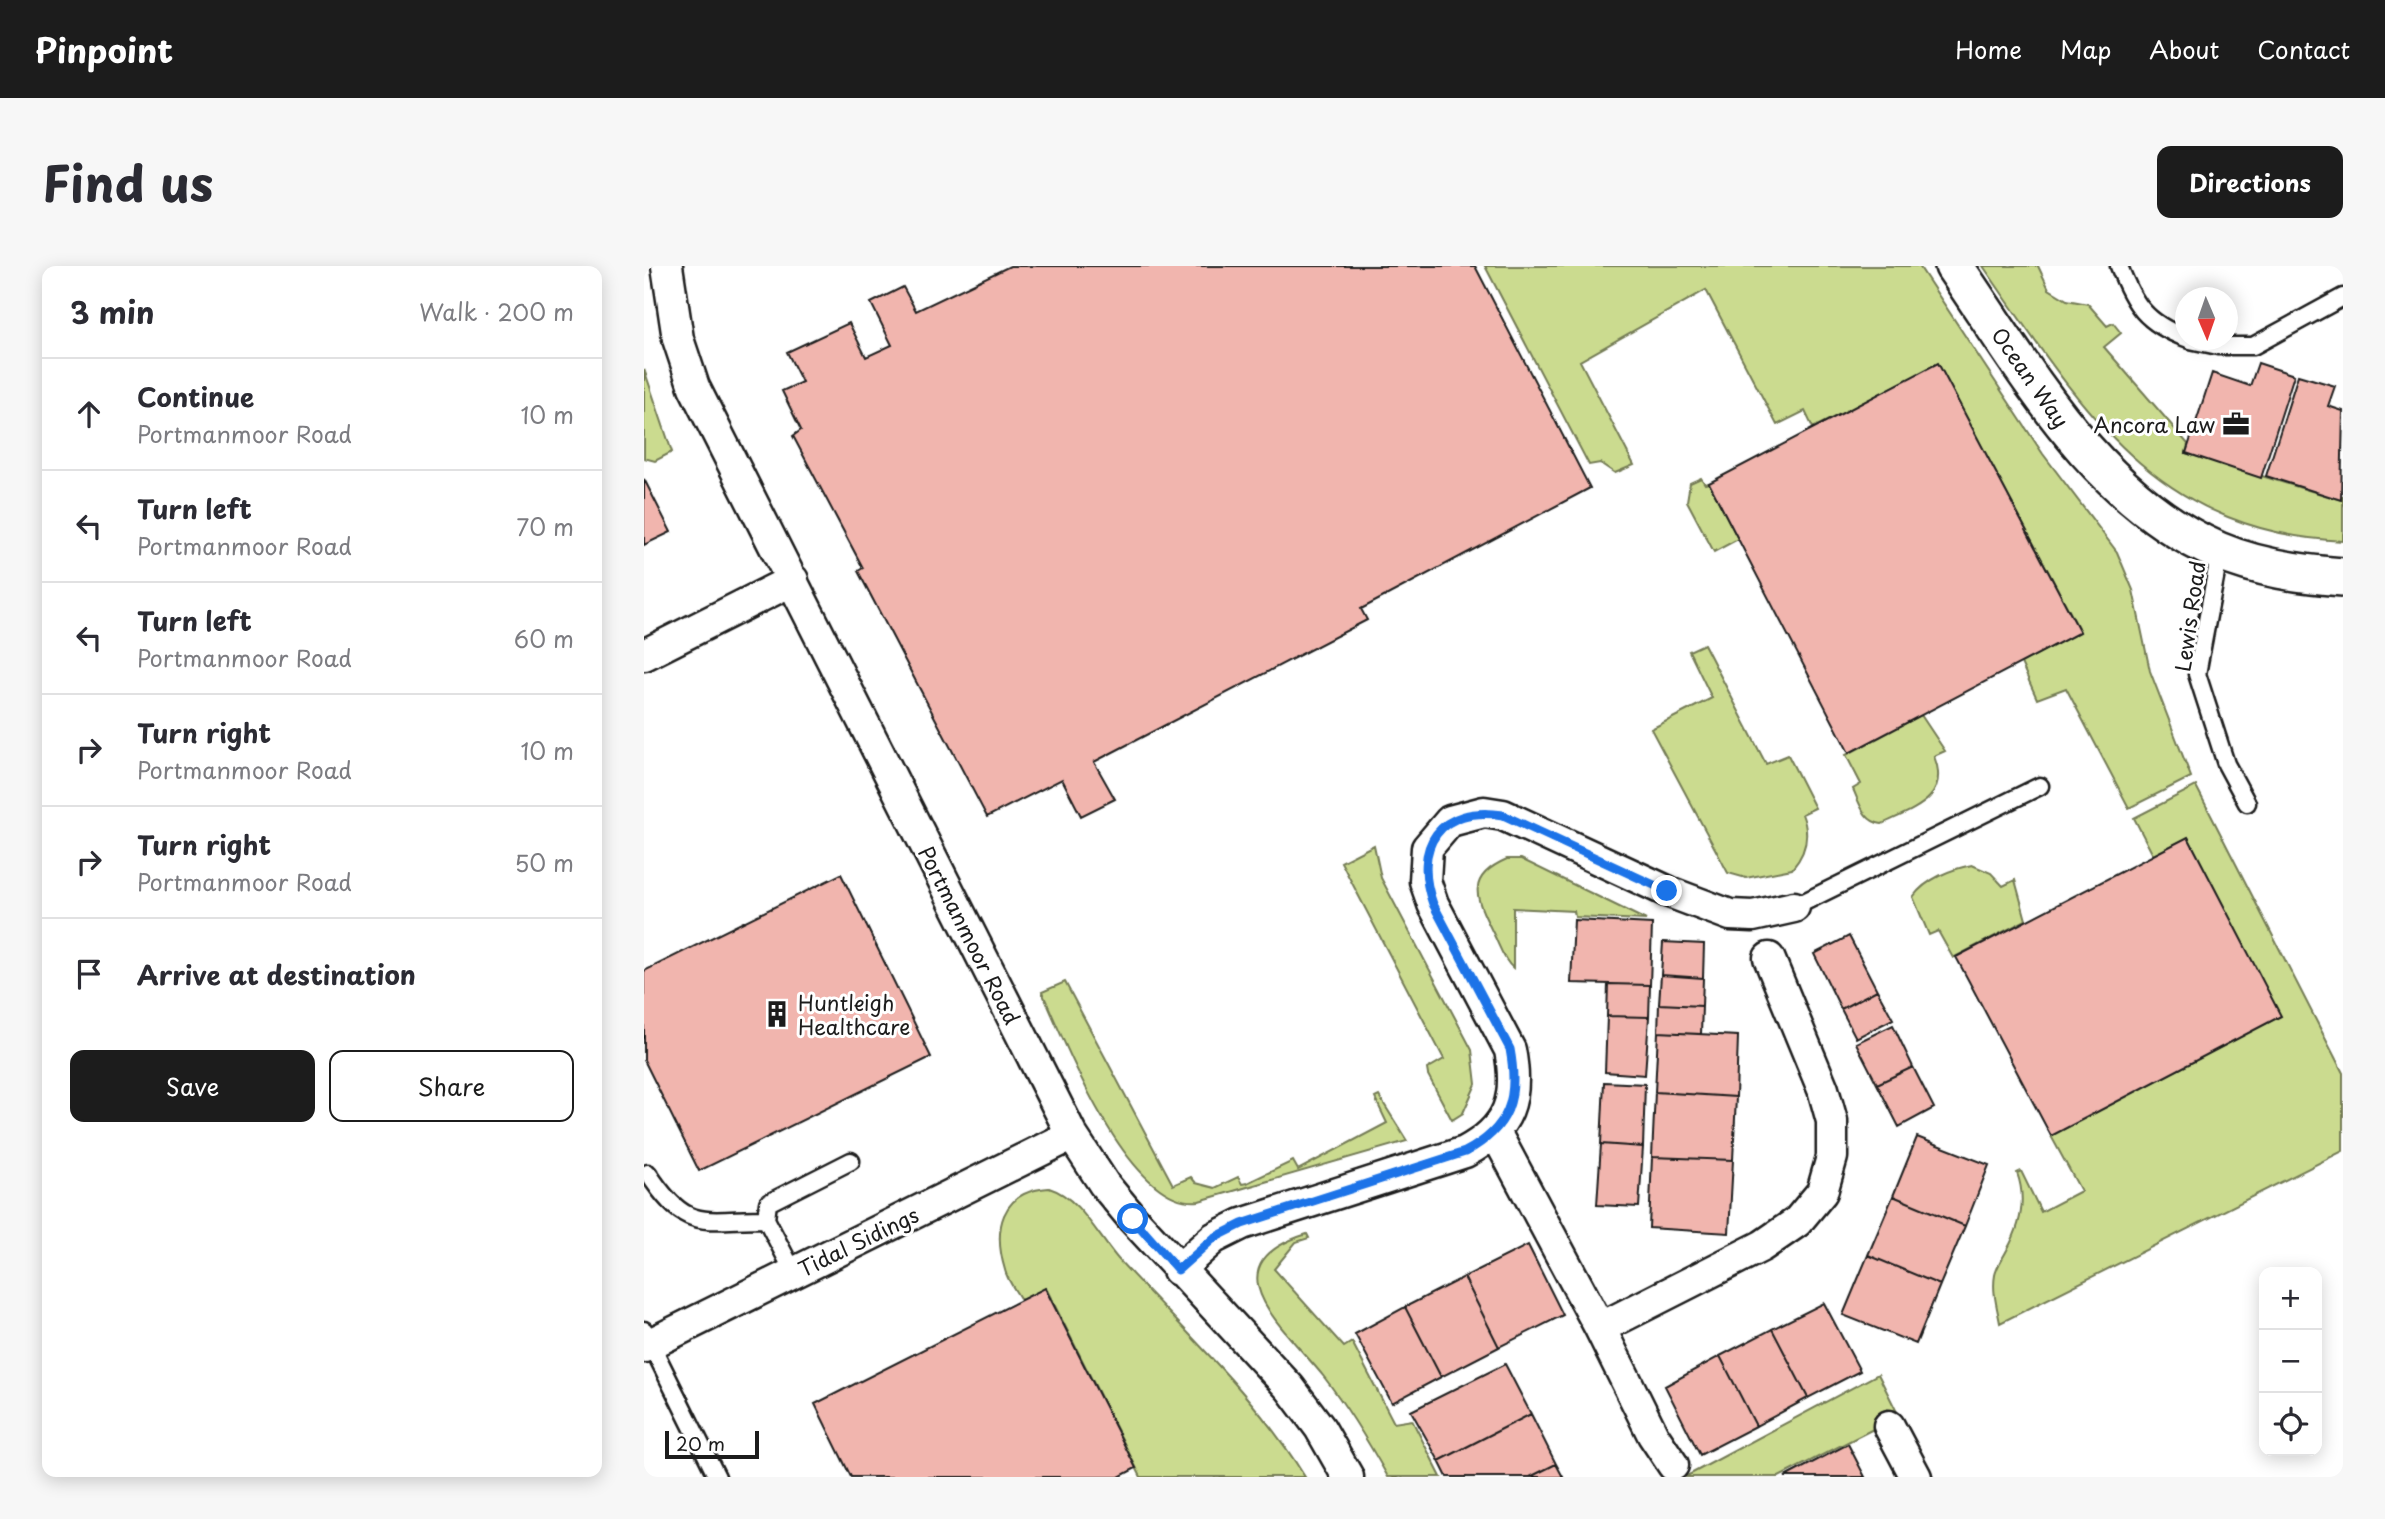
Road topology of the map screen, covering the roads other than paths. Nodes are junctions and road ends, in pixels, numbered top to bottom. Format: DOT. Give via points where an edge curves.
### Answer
graph roads {
  1 [pos="667,266"];
  2 [pos="1954,266"];
  3 [pos="2119,266"];
  4 [pos="2343,296"];
  5 [pos="2175,333"];
  6 [pos="2238,346"];
  7 [pos="2220,552"];
  8 [pos="2343,578"];
  9 [pos="793,580"];
  10 [pos="644,655"];
  11 [pos="2040,786"];
  12 [pos="2247,803"];
  13 [pos="1794,908"];
  14 [pos="1769,958"];
  15 [pos="1495,1132"];
  16 [pos="1072,1135"];
  17 [pos="851,1161"];
  18 [pos="648,1173"];
  19 [pos="766,1219"];
  20 [pos="1178,1270"];
  21 [pos="794,1273"];
  22 [pos="1600,1328"];
  23 [pos="646,1340"];
  24 [pos="1889,1426"];
  25 [pos="1673,1465"];
  26 [pos="717,1477"];
  27 [pos="1348,1477"];
  28 [pos="1916,1477"];
  1 -- 9 [label="street, Portmanmoor Road" via="678,339 694,387"];
  2 -- 7 [label="street, Ocean Way" via="2091,457 2136,499"];
  3 -- 5 [label="lane" via="2149,320"];
  4 -- 6 [label="lane" via="2253,346"];
  7 -- 8 [label="street, Ocean Way" via="2258,565"];
  7 -- 12 [label="lane, Lewis Road" via="2197,674 2226,764"];
  9 -- 10 [label="street"];
  9 -- 16 [label="street, Portmanmoor Road"];
  11 -- 13 [label="lane"];
  13 -- 15 [label="street" via="1730,915 1669,892 1503,815 1484,812 1450,821 1427,848 1425,881 1510,1049 1512,1092 1508,1112"];
  14 -- 22 [label="street" via="1832,1121 1832,1157 1822,1192 1797,1223 1762,1246"];
  15 -- 20 [label="street" via="1465,1152 1242,1224 1214,1238"];
  15 -- 22 [label="street"];
  16 -- 20 [label="street, Portmanmoor Road" via="1104,1184"];
  16 -- 21 [label="street, Tidal Sidings"];
  17 -- 19 [label="lane" via="768,1203"];
  18 -- 19 [label="lane" via="667,1203 682,1214 706,1220"];
  19 -- 21 [label="lane"];
  20 -- 27 [label="street, Portmanmoor Road" via="1290,1388"];
  21 -- 23 [label="street, Tidal Sidings"];
  22 -- 25 [label="street" via="1653,1435"];
  23 -- 26 [label="lane"];
  24 -- 28 [label="street"];
}
